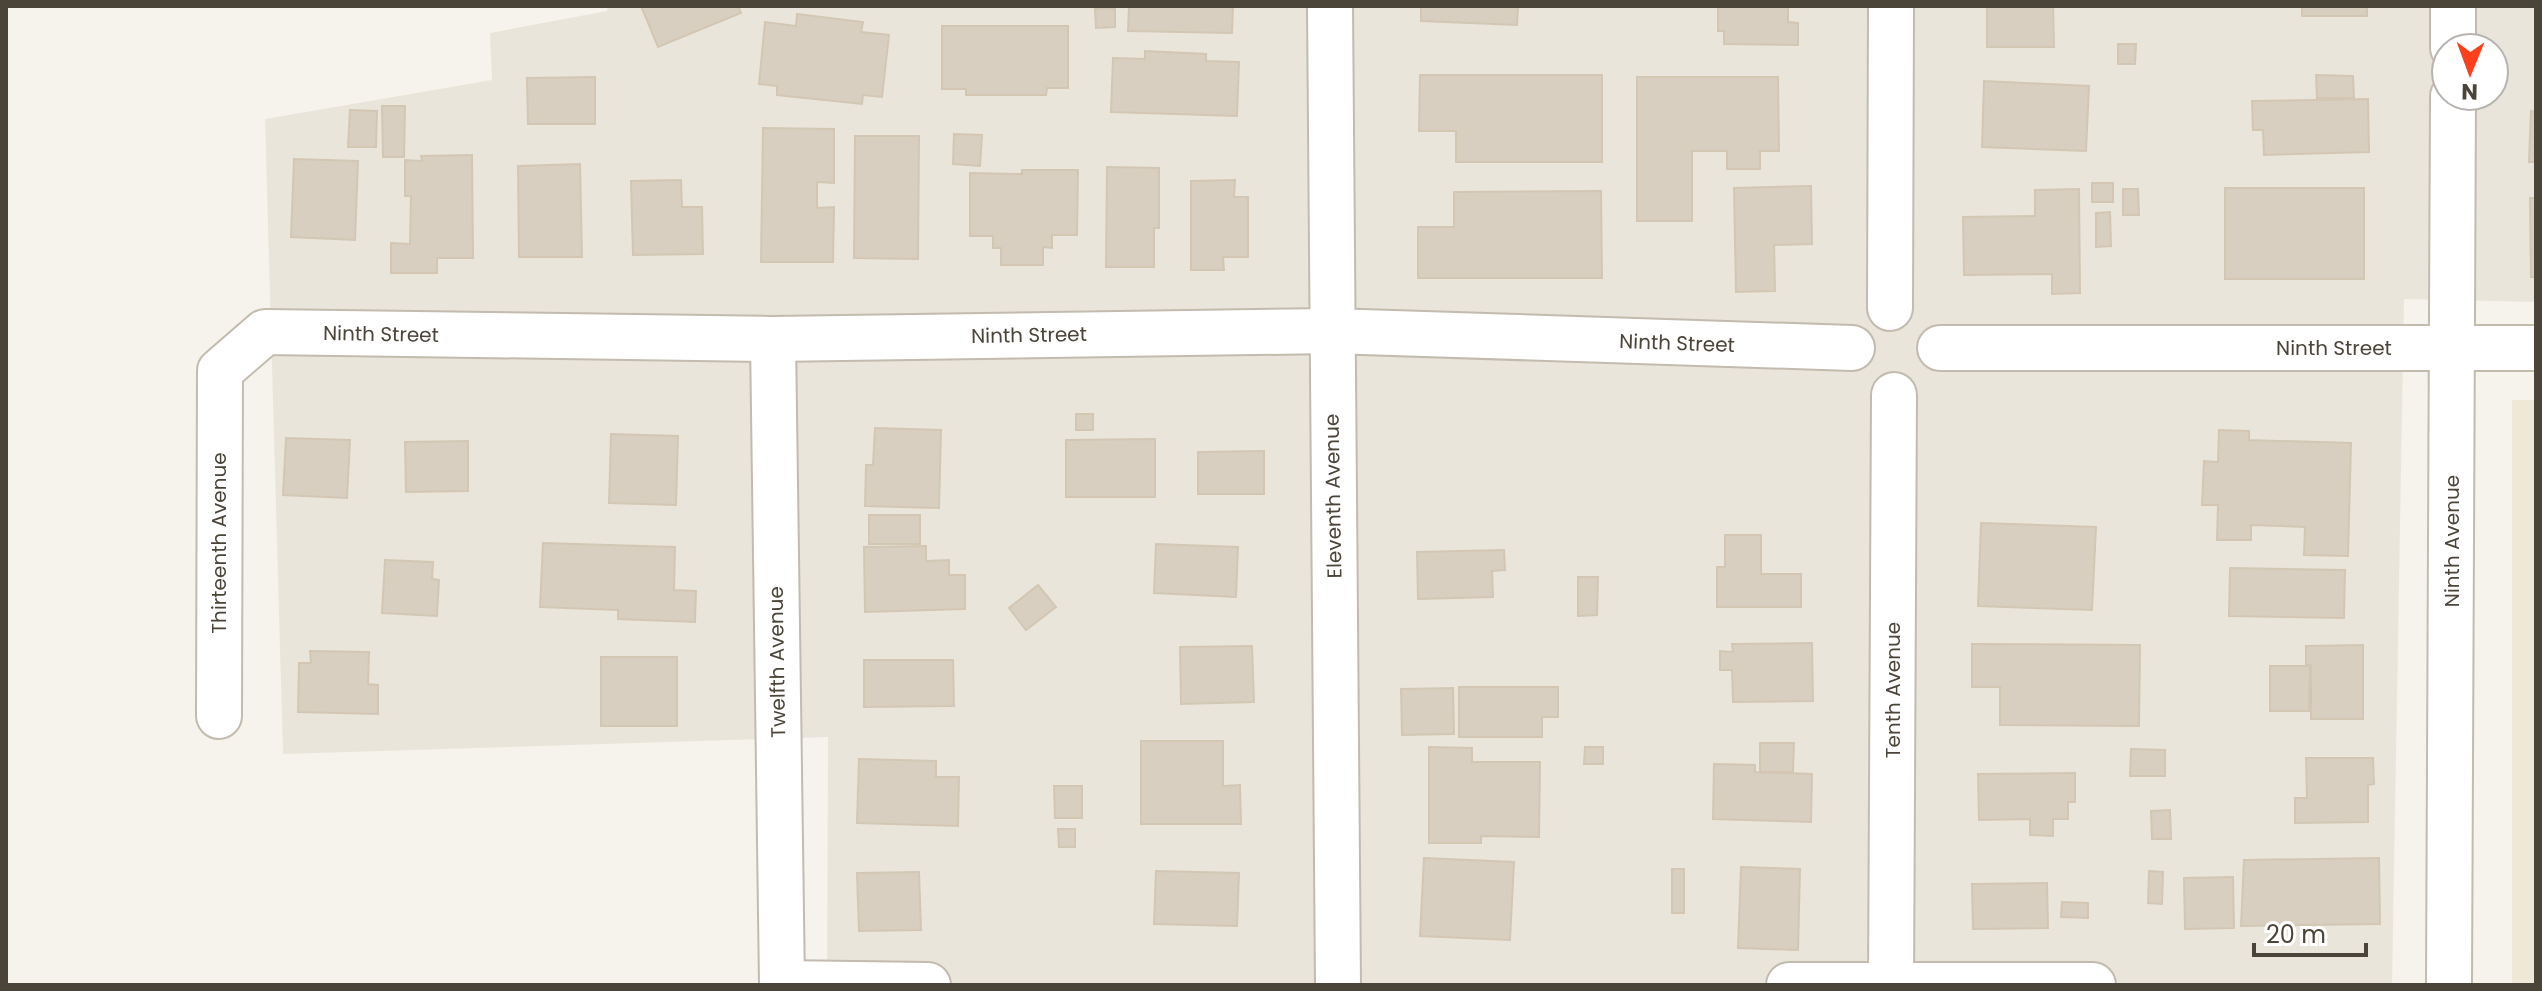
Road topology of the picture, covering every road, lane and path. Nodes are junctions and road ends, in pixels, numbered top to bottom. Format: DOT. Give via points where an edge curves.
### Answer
graph roads {
  1 [pos="1330,6"];
  2 [pos="1891,6"];
  3 [pos="2453,6"];
  4 [pos="2453,32"];
  5 [pos="2453,112"];
  6 [pos="1890,308"];
  7 [pos="1331,331"];
  8 [pos="773,339"];
  9 [pos="1852,348"];
  10 [pos="1940,348"];
  11 [pos="2453,348"];
  12 [pos="2536,348"];
  13 [pos="220,371"];
  14 [pos="1894,395"];
  15 [pos="219,716"];
  16 [pos="782,984"];
  17 [pos="1891,984"];
  18 [pos="928,985"];
  19 [pos="1338,985"];
  20 [pos="1789,985"];
  21 [pos="2093,985"];
  22 [pos="2449,985"];
  1 -- 7 [label="street, Eleventh Avenue"];
  2 -- 6 [label="street"];
  3 -- 4 [label="street"];
  5 -- 11 [label="street, Ninth Avenue"];
  6 -- 9 [label="street" via="1863,321"];
  6 -- 10 [label="street" via="1924,317"];
  7 -- 8 [label="street, Ninth Street"];
  7 -- 9 [label="street, Ninth Street"];
  7 -- 19 [label="street, Eleventh Avenue"];
  8 -- 13 [label="street, Ninth Street" via="265,332"];
  8 -- 16 [label="street, Twelfth Avenue"];
  9 -- 14 [label="street" via="1858,375 1880,393"];
  10 -- 11 [label="street, Ninth Street"];
  10 -- 14 [label="street" via="1939,362 1922,387"];
  11 -- 12 [label="street, Ninth Street"];
  11 -- 22 [label="street, Ninth Avenue"];
  13 -- 15 [label="street, Thirteenth Avenue"];
  14 -- 17 [label="street, Tenth Avenue"];
  16 -- 18 [label="street"];
  17 -- 20 [label="street"];
  17 -- 21 [label="street"];
}
